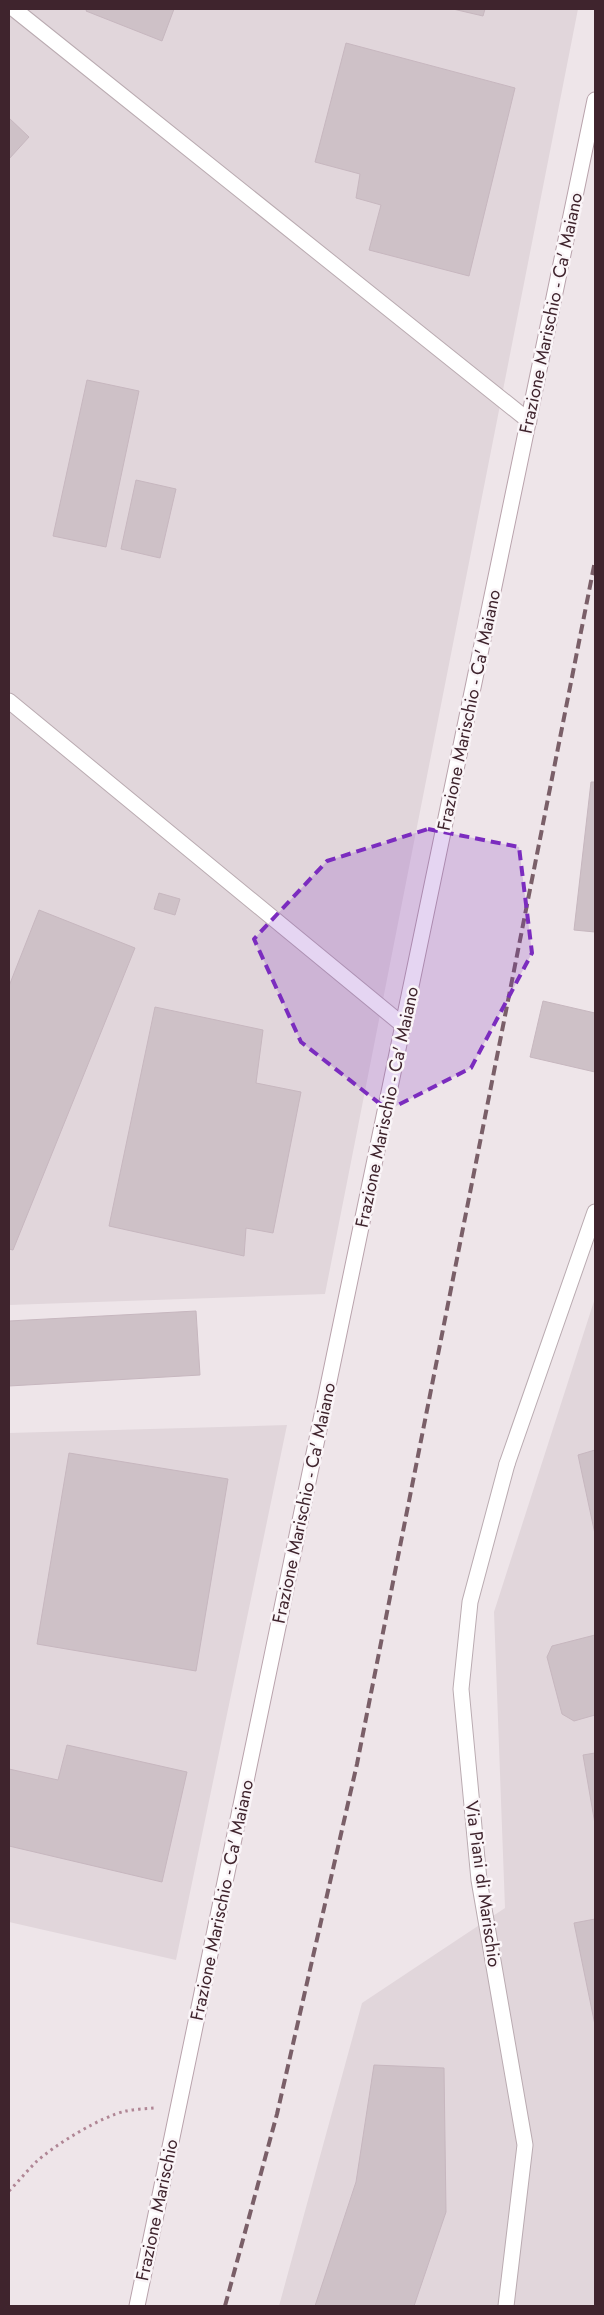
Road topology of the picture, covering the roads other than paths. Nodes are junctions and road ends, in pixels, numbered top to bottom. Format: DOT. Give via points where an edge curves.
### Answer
graph roads {
  1 [pos="14,9"];
  2 [pos="595,100"];
  3 [pos="529,421"];
  4 [pos="9,701"];
  5 [pos="404,1026"];
  6 [pos="595,1212"];
  7 [pos="178,2110"];
  8 [pos="137,2306"];
  9 [pos="506,2306"];
  1 -- 3 [label="main road"];
  2 -- 3 [label="main road, Frazione Marischio - Ca' Maiano"];
  3 -- 5 [label="main road, Frazione Marischio - Ca' Maiano"];
  4 -- 5 [label="main road"];
  5 -- 7 [label="main road, Frazione Marischio - Ca' Maiano"];
  6 -- 9 [label="main road, Via Piani di Marischio" via="507,1464 470,1602 461,1690 479,1880 525,2144"];
  7 -- 8 [label="main road, Frazione Marischio"];
}
